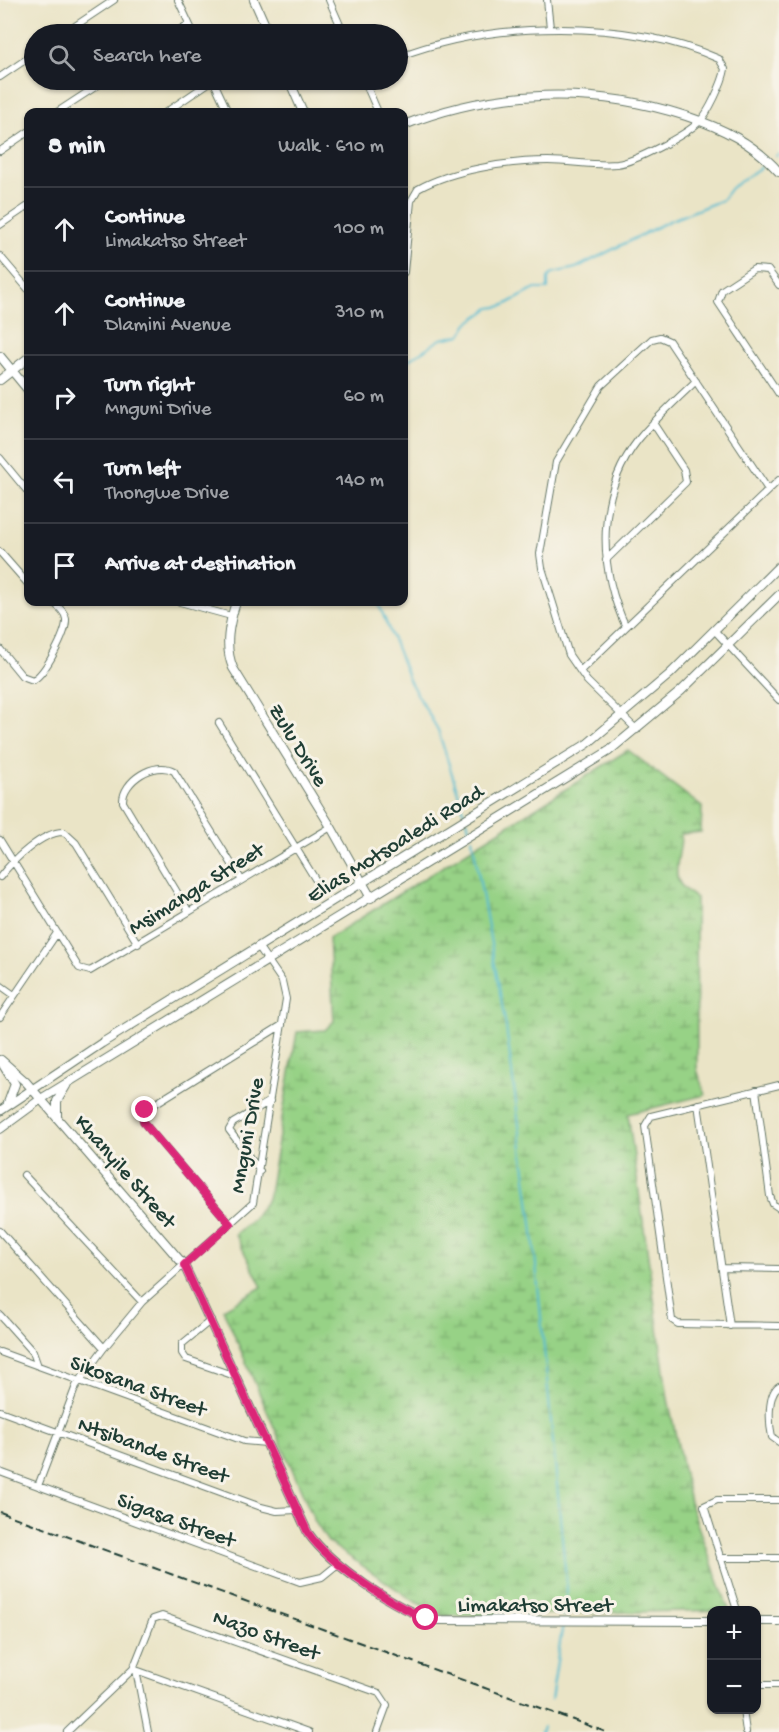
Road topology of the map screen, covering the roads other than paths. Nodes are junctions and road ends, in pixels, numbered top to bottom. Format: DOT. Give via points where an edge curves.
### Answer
graph roads {
  1 [pos="114,0"];
  2 [pos="178,0"];
  3 [pos="254,0"];
  4 [pos="328,0"];
  5 [pos="547,0"];
  6 [pos="78,24"];
  7 [pos="189,24"];
  8 [pos="265,24"];
  9 [pos="339,24"];
  10 [pos="550,28"];
  11 [pos="408,54"];
  12 [pos="24,61"];
  13 [pos="0,77"];
  14 [pos="91,90"];
  15 [pos="198,90"];
  16 [pos="218,90"];
  17 [pos="293,90"];
  18 [pos="368,90"];
  19 [pos="63,108"];
  20 [pos="172,108"];
  21 [pos="226,108"];
  22 [pos="301,108"];
  23 [pos="376,108"];
  24 [pos="700,121"];
  25 [pos="408,124"];
  26 [pos="24,135"];
  27 [pos="0,151"];
  28 [pos="779,172"];
  29 [pos="24,209"];
  30 [pos="0,225"];
  31 [pos="408,231"];
  32 [pos="0,256"];
  33 [pos="24,279"];
  34 [pos="779,285"];
  35 [pos="0,356"];
  36 [pos="24,361"];
  37 [pos="11,369"];
  38 [pos="0,380"];
  39 [pos="696,381"];
  40 [pos="24,385"];
  41 [pos="779,394"];
  42 [pos="653,423"];
  43 [pos="0,458"];
  44 [pos="779,480"];
  45 [pos="24,487"];
  46 [pos="767,488"];
  47 [pos="0,552"];
  48 [pos="606,560"];
  49 [pos="779,566"];
  50 [pos="24,580"];
  51 [pos="779,595"];
  52 [pos="57,606"];
  53 [pos="195,606"];
  54 [pos="235,606"];
  55 [pos="231,616"];
  56 [pos="626,627"];
  57 [pos="715,631"];
  58 [pos="728,645"];
  59 [pos="0,649"];
  60 [pos="580,671"];
  61 [pos="779,700"];
  62 [pos="622,716"];
  63 [pos="219,723"];
  64 [pos="637,730"];
  65 [pos="331,827"];
  66 [pos="0,840"];
  67 [pos="295,847"];
  68 [pos="13,860"];
  69 [pos="0,877"];
  70 [pos="241,879"];
  71 [pos="362,882"];
  72 [pos="320,887"];
  73 [pos="371,898"];
  74 [pos="189,912"];
  75 [pos="57,933"];
  76 [pos="138,944"];
  77 [pos="258,946"];
  78 [pos="269,961"];
  79 [pos="0,985"];
  80 [pos="14,995"];
  81 [pos="0,1017"];
  82 [pos="282,1025"];
  83 [pos="0,1059"];
  84 [pos="68,1083"];
  85 [pos="779,1085"];
  86 [pos="31,1088"];
  87 [pos="756,1090"];
  88 [pos="41,1099"];
  89 [pos="270,1101"];
  90 [pos="698,1104"];
  91 [pos="3,1109"];
  92 [pos="57,1116"];
  93 [pos="0,1130"];
  94 [pos="260,1171"];
  95 [pos="24,1174"];
  96 [pos="779,1208"];
  97 [pos="230,1224"];
  98 [pos="0,1231"];
  99 [pos="184,1265"];
  100 [pos="723,1268"];
  101 [pos="779,1269"];
  102 [pos="142,1302"];
  103 [pos="0,1315"];
  104 [pos="211,1319"];
  105 [pos="730,1326"];
  106 [pos="779,1326"];
  107 [pos="104,1348"];
  108 [pos="0,1352"];
  109 [pos="38,1366"];
  110 [pos="235,1376"];
  111 [pos="79,1381"];
  112 [pos="779,1386"];
  113 [pos="0,1411"];
  114 [pos="59,1432"];
  115 [pos="779,1442"];
  116 [pos="266,1443"];
  117 [pos="0,1473"];
  118 [pos="39,1486"];
  119 [pos="779,1500"];
  120 [pos="296,1510"];
  121 [pos="720,1558"];
  122 [pos="779,1558"];
  123 [pos="338,1564"];
  124 [pos="735,1606"];
  125 [pos="707,1621"];
  126 [pos="761,1621"];
  127 [pos="779,1621"];
  128 [pos="134,1669"];
  129 [pos="761,1685"];
  130 [pos="779,1685"];
  131 [pos="744,1714"];
  132 [pos="67,1732"];
  133 [pos="148,1732"];
  134 [pos="309,1732"];
  135 [pos="378,1732"];
  136 [pos="746,1732"];
  1 -- 6 [label="street"];
  2 -- 7 [label="street"];
  3 -- 8 [label="main road"];
  4 -- 9 [label="street"];
  5 -- 10 [label="street"];
  10 -- 11 [label="street" via="466,38"];
  10 -- 24 [label="street" via="611,32 719,58 725,72"];
  12 -- 13 [label="street"];
  14 -- 19 [label="street"];
  15 -- 20 [label="street"];
  16 -- 21 [label="street"];
  17 -- 22 [label="main road"];
  18 -- 23 [label="street"];
  24 -- 25 [label="street" via="625,100 564,94 478,101"];
  24 -- 28 [label="street" via="750,144"];
  24 -- 31 [label="street" via="624,162 517,163 427,184 418,189 411,201"];
  26 -- 27 [label="street"];
  29 -- 30 [label="street"];
  32 -- 33 [label="street"];
  34 -- 41 [label="street" via="768,270 754,268 718,297 719,306"];
  35 -- 37 [label="street"];
  36 -- 37 [label="street"];
  37 -- 38 [label="street"];
  37 -- 40 [label="street"];
  39 -- 42 [label="street"];
  39 -- 46 [label="street"];
  39 -- 60 [label="street" via="669,341 652,339 601,386 566,444 552,476 542,539 542,568 567,650"];
  42 -- 48 [label="street" via="617,478 606,519"];
  42 -- 48 [label="street" via="684,470 686,482"];
  43 -- 45 [label="street"];
  44 -- 46 [label="street"];
  46 -- 56 [label="street"];
  47 -- 50 [label="street"];
  48 -- 56 [label="street" via="613,595"];
  49 -- 57 [label="main road, Elias Motsoaledi Road"];
  51 -- 58 [label="main road, Elias Motsoaledi Road"];
  52 -- 59 [label="street" via="63,611 66,624 38,678 27,679"];
  53 -- 55 [label="street"];
  54 -- 55 [label="main road, Zulu Drive"];
  55 -- 65 [label="main road, Zulu Drive" via="227,648 233,668"];
  56 -- 60 [label="street"];
  57 -- 58 [label="street"];
  57 -- 62 [label="main road, Elias Motsoaledi Road"];
  58 -- 61 [label="street"];
  58 -- 64 [label="main road, Elias Motsoaledi Road"];
  60 -- 62 [label="street"];
  62 -- 64 [label="street"];
  62 -- 71 [label="main road, Elias Motsoaledi Road" via="587,744"];
  63 -- 67 [label="street"];
  64 -- 73 [label="main road, Elias Motsoaledi Road" via="592,763"];
  65 -- 67 [label="street, Msimanga Street"];
  65 -- 71 [label="main road, Zulu Drive"];
  66 -- 68 [label="street"];
  67 -- 70 [label="street, Msimanga Street"];
  67 -- 72 [label="street"];
  68 -- 69 [label="street"];
  68 -- 75 [label="street"];
  68 -- 76 [label="street" via="56,832 70,835"];
  70 -- 74 [label="street, Msimanga Street"];
  70 -- 74 [label="street" via="174,771 157,767 131,783 124,790 123,802"];
  71 -- 73 [label="main road, Zulu Drive"];
  71 -- 77 [label="main road, Elias Motsoaledi Road"];
  73 -- 78 [label="main road, Elias Motsoaledi Road"];
  74 -- 76 [label="street, Msimanga Street"];
  75 -- 76 [label="street, Msimanga Street" via="82,970 94,970"];
  75 -- 80 [label="street"];
  77 -- 78 [label="street, Mnguni Drive"];
  77 -- 86 [label="main road, Elias Motsoaledi Road"];
  78 -- 82 [label="street, Mnguni Drive" via="286,990"];
  78 -- 84 [label="main road, Elias Motsoaledi Road"];
  79 -- 80 [label="street"];
  80 -- 81 [label="street"];
  82 -- 89 [label="street, Mnguni Drive"];
  82 -- 97 [label="street" via="142,1115 144,1123"];
  83 -- 86 [label="street, Khanyile Street"];
  83 -- 91 [label="main road" via="15,1084"];
  84 -- 88 [label="main road, Elias Motsoaledi Road"];
  84 -- 92 [label="main road" via="57,1101"];
  85 -- 87 [label="street"];
  86 -- 88 [label="street, Khanyile Street"];
  86 -- 91 [label="main road, Elias Motsoaledi Road"];
  87 -- 90 [label="street"];
  87 -- 96 [label="street" via="771,1200"];
  88 -- 92 [label="street, Khanyile Street"];
  88 -- 93 [label="main road, Elias Motsoaledi Road"];
  89 -- 94 [label="street, Mnguni Drive"];
  89 -- 94 [label="street" via="233,1123 229,1130"];
  90 -- 100 [label="street"];
  90 -- 105 [label="street" via="651,1116 645,1126 670,1317 678,1324"];
  92 -- 99 [label="street, Khanyile Street"];
  94 -- 97 [label="street, Mnguni Drive" via="253,1203"];
  95 -- 102 [label="street"];
  97 -- 99 [label="street, Mnguni Drive"];
  98 -- 107 [label="street"];
  99 -- 102 [label="street, Mnguni Drive"];
  99 -- 104 [label="street, Khanyile Street"];
  100 -- 101 [label="street"];
  100 -- 105 [label="street"];
  102 -- 107 [label="street, Mnguni Drive"];
  103 -- 109 [label="street" via="33,1352"];
  104 -- 110 [label="street, Khanyile Street"];
  104 -- 110 [label="street" via="182,1344 182,1353 186,1359"];
  105 -- 106 [label="street"];
  107 -- 111 [label="street, Mnguni Drive"];
  108 -- 109 [label="street, Sikosana Street"];
  109 -- 111 [label="street, Sikosana Street"];
  110 -- 116 [label="street, Khanyile Street"];
  111 -- 114 [label="street, Mnguni Drive"];
  111 -- 116 [label="street, Sikosana Street" via="244,1441"];
  112 -- 115 [label="street" via="772,1394 771,1428 772,1437"];
  113 -- 114 [label="street, Ntsibande Street"];
  114 -- 118 [label="street, Mnguni Drive"];
  114 -- 120 [label="street, Ntsibande Street" via="261,1507"];
  116 -- 120 [label="street, Limakatso Street"];
  117 -- 118 [label="street, Sigasa Street"];
  118 -- 123 [label="street, Sigasa Street" via="300,1582 322,1577"];
  119 -- 121 [label="street" via="717,1500 706,1504 704,1509"];
  120 -- 123 [label="street, Limakatso Street" via="316,1545"];
  121 -- 122 [label="street"];
  121 -- 124 [label="street"];
  123 -- 125 [label="street, Limakatso Street" via="400,1607 434,1620"];
  126 -- 127 [label="street"];
  128 -- 132 [label="street"];
  128 -- 133 [label="street"];
  128 -- 134 [label="street"];
  128 -- 135 [label="street, Nazo Street" via="153,1619 165,1616 379,1693 387,1706"];
  129 -- 130 [label="street"];
  131 -- 136 [label="street"];
}
